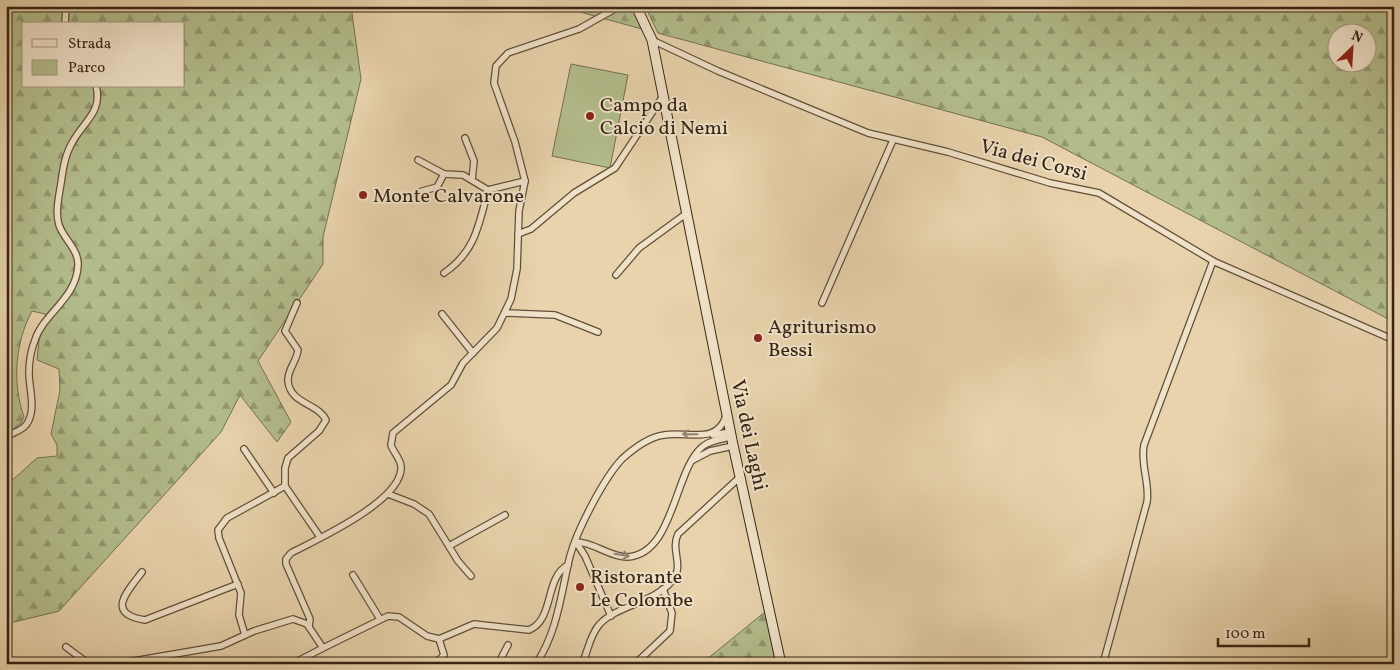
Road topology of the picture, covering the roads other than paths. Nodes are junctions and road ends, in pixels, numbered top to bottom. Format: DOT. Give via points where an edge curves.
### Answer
graph roads {
  1 [pos="66,6"];
  2 [pos="620,6"];
  3 [pos="636,6"];
  4 [pos="65,22"];
  5 [pos="652,40"];
  6 [pos="96,88"];
  7 [pos="663,96"];
  8 [pos="465,138"];
  9 [pos="893,140"];
  10 [pos="418,160"];
  11 [pos="444,174"];
  12 [pos="472,180"];
  13 [pos="525,181"];
  14 [pos="488,190"];
  15 [pos="419,192"];
  16 [pos="687,214"];
  17 [pos="518,234"];
  18 [pos="1212,261"];
  19 [pos="444,273"];
  20 [pos="616,275"];
  21 [pos="297,303"];
  22 [pos="822,303"];
  23 [pos="505,313"];
  24 [pos="442,314"];
  25 [pos="598,332"];
  26 [pos="1394,340"];
  27 [pos="473,353"];
  28 [pos="727,413"];
  29 [pos="710,435"];
  30 [pos="6,437"];
  31 [pos="732,439"];
  32 [pos="244,449"];
  33 [pos="740,477"];
  34 [pos="285,486"];
  35 [pos="274,492"];
  36 [pos="388,494"];
  37 [pos="505,515"];
  38 [pos="320,537"];
  39 [pos="576,542"];
  40 [pos="448,546"];
  41 [pos="568,565"];
  42 [pos="142,572"];
  43 [pos="353,575"];
  44 [pos="471,576"];
  45 [pos="238,584"];
  46 [pos="664,589"];
  47 [pos="611,616"];
  48 [pos="380,619"];
  49 [pos="309,626"];
  50 [pos="245,635"];
  51 [pos="440,639"];
  52 [pos="508,645"];
  53 [pos="66,647"];
  54 [pos="323,648"];
  55 [pos="537,663"];
  56 [pos="89,664"];
  57 [pos="116,664"];
  58 [pos="292,664"];
  59 [pos="435,664"];
  60 [pos="498,664"];
  61 [pos="582,664"];
  62 [pos="635,664"];
  63 [pos="781,664"];
  64 [pos="1104,664"];
  1 -- 4 [label="street"];
  2 -- 13 [label="street" via="580,29 508,53 498,63 494,84"];
  3 -- 5 [label="main road, Via dei Laghi"];
  5 -- 7 [label="main road, Via dei Laghi"];
  5 -- 9 [label="street, Via dei Corsi" via="718,72"];
  6 -- 30 [label="street" via="97,107 74,138 67,155 58,208 60,227 78,259 77,274 65,298 41,326 35,340 29,369 29,419 22,429"];
  7 -- 16 [label="main road, Via dei Laghi"];
  7 -- 17 [label="street" via="615,168 574,193 535,226"];
  8 -- 12 [label="street" via="474,161"];
  9 -- 18 [label="street, Via dei Corsi" via="948,152 1050,183 1099,193"];
  9 -- 22 [label="street"];
  10 -- 11 [label="street"];
  11 -- 12 [label="street" via="458,173"];
  11 -- 15 [label="street" via="437,187"];
  12 -- 14 [label="street"];
  13 -- 14 [label="street"];
  13 -- 17 [label="street"];
  14 -- 19 [label="street" via="469,249"];
  16 -- 20 [label="street" via="639,248"];
  16 -- 28 [label="main road, Via dei Laghi"];
  17 -- 23 [label="street" via="516,281"];
  18 -- 26 [label="street, Via dei Corsi"];
  18 -- 64 [label="street" via="1145,443 1147,502"];
  21 -- 34 [label="street" via="285,331 298,350 289,384 297,398 326,420 319,431 288,458"];
  23 -- 25 [label="street" via="550,314"];
  23 -- 27 [label="street" via="497,328"];
  24 -- 27 [label="street"];
  27 -- 36 [label="street" via="461,364 451,385 393,433 391,447 401,468"];
  28 -- 29 [label="street" via="720,428"];
  28 -- 31 [label="main road, Via dei Laghi"];
  29 -- 31 [label="street"];
  29 -- 39 [label="street, one-way" via="663,435 633,450 607,480"];
  31 -- 33 [label="main road, Via dei Laghi"];
  39 -- 31 [label="street, one-way" via="624,556 649,548 668,517 691,461 703,446"];
  32 -- 35 [label="street"];
  33 -- 46 [label="street" via="678,534 675,544 678,572"];
  33 -- 63 [label="main road, Via dei Laghi"];
  34 -- 35 [label="street"];
  34 -- 38 [label="street"];
  35 -- 45 [label="street" via="227,518 219,527 219,538"];
  36 -- 38 [label="street"];
  36 -- 40 [label="street" via="425,510"];
  37 -- 40 [label="street"];
  38 -- 49 [label="street" via="291,553 286,561 310,617"];
  39 -- 41 [label="street"];
  39 -- 47 [label="street"];
  40 -- 44 [label="street"];
  41 -- 51 [label="street" via="558,574 543,616 533,628 514,630 474,624"];
  41 -- 55 [label="street" via="555,625"];
  42 -- 45 [label="street" via="121,604 131,618 145,620"];
  43 -- 48 [label="street"];
  45 -- 50 [label="street" via="242,595 239,617"];
  46 -- 47 [label="street"];
  46 -- 62 [label="street" via="672,613 670,632"];
  47 -- 61 [label="street" via="595,630"];
  48 -- 51 [label="street" via="399,617 426,636"];
  48 -- 54 [label="street"];
  49 -- 50 [label="street" via="293,619"];
  49 -- 54 [label="street"];
  50 -- 57 [label="street" via="222,646"];
  51 -- 59 [label="street" via="444,654"];
  52 -- 60 [label="street"];
  53 -- 56 [label="street"];
  54 -- 58 [label="street"];
}
